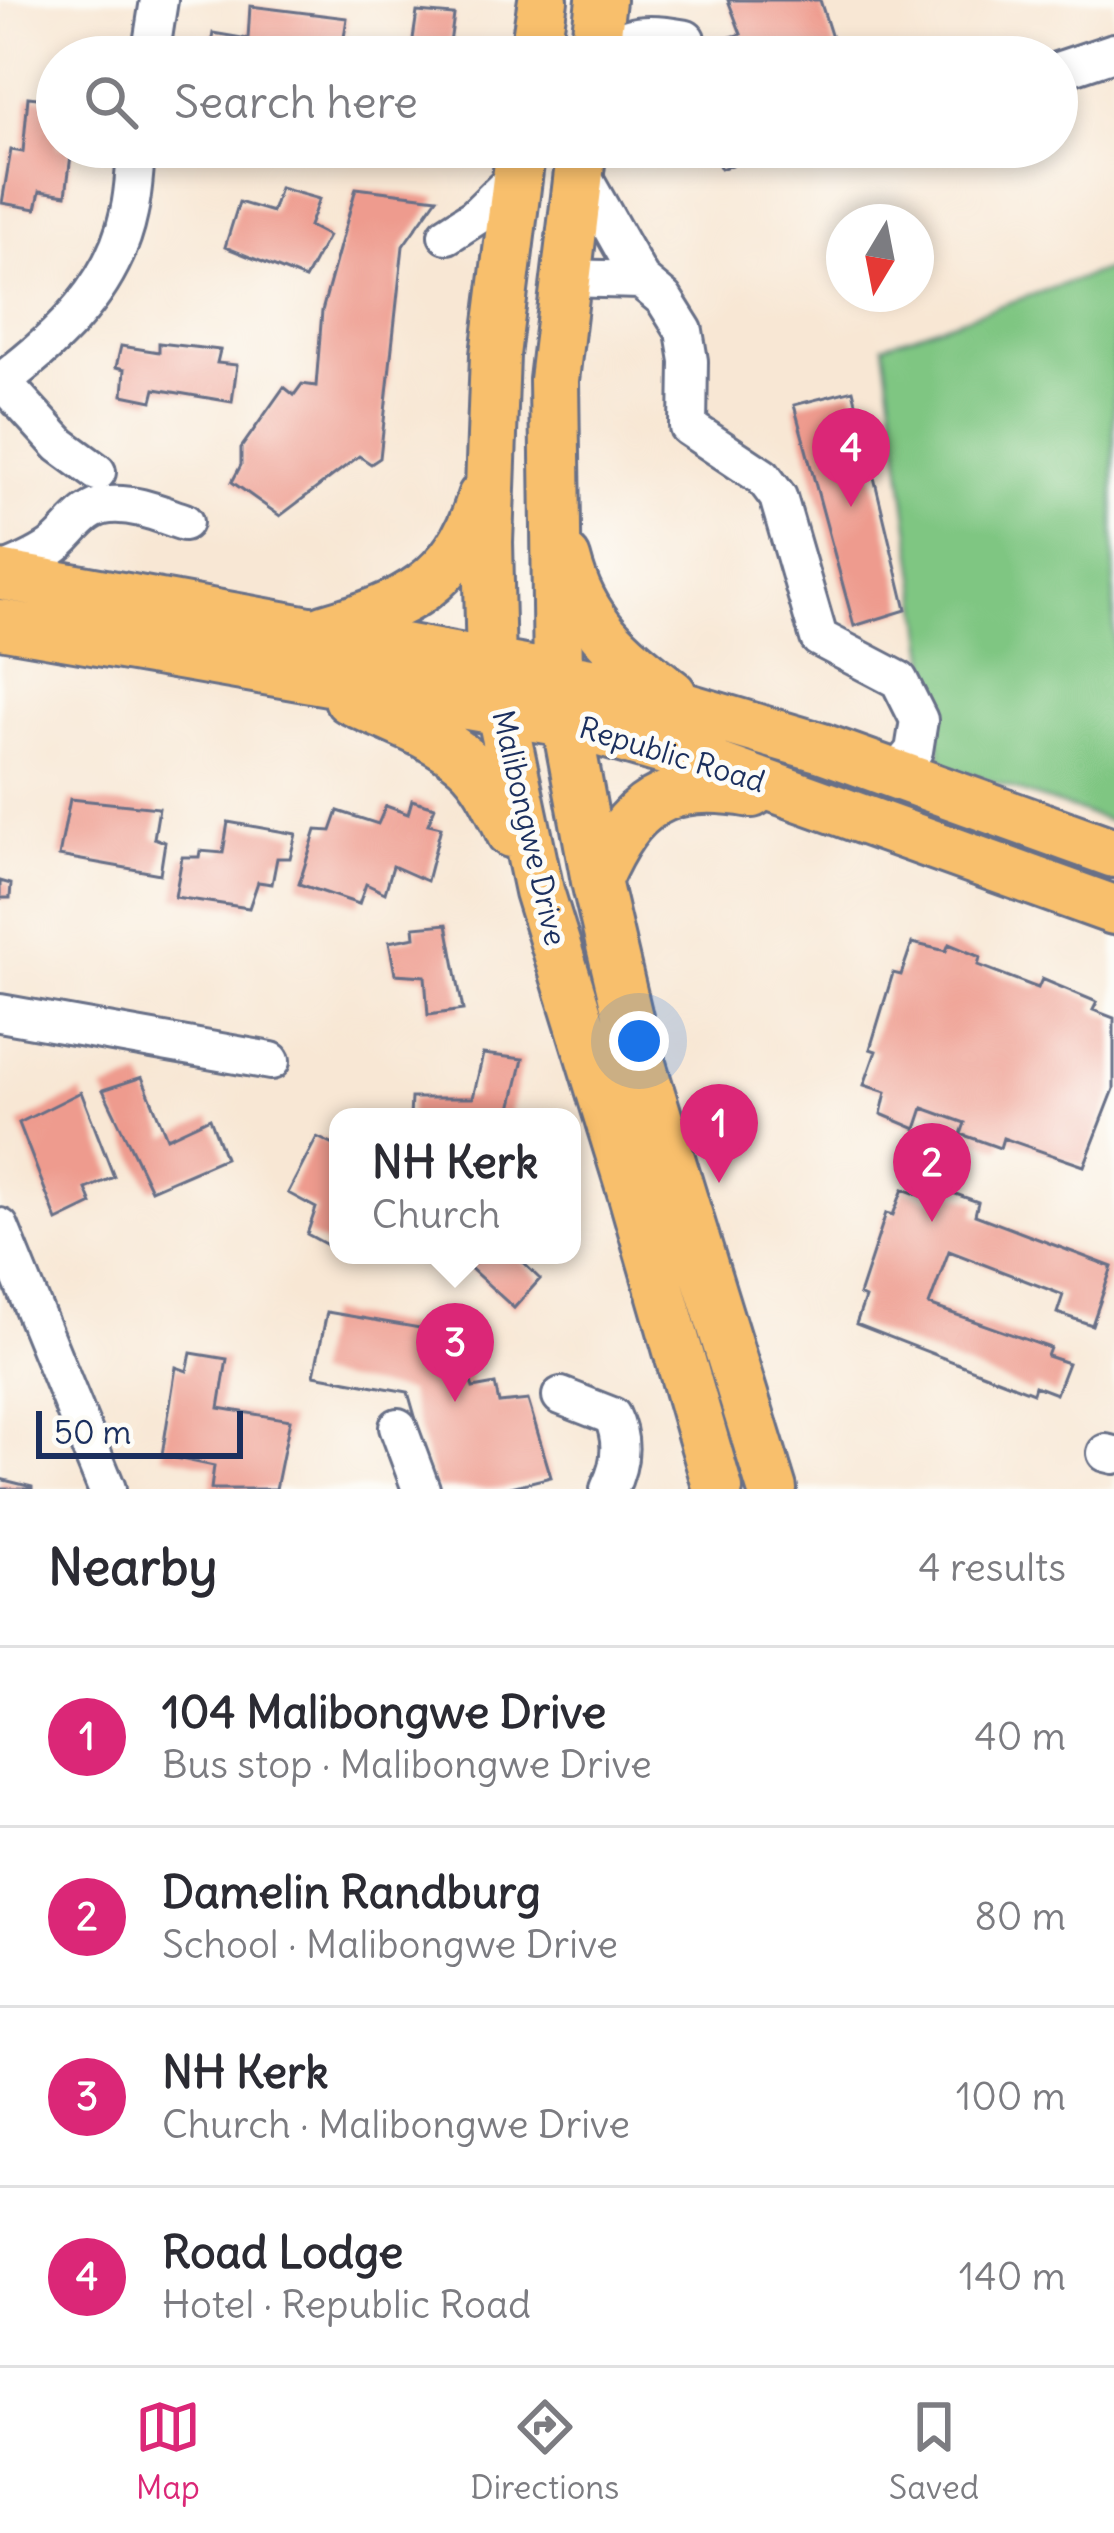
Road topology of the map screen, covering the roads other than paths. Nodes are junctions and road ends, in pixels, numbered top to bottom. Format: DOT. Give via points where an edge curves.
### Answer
graph roads {
  1 [pos="159,0"];
  2 [pos="543,0"];
  3 [pos="602,0"];
  4 [pos="616,0"];
  5 [pos="153,36"];
  6 [pos="537,36"];
  7 [pos="598,36"];
  8 [pos="630,36"];
  9 [pos="662,36"];
  10 [pos="685,36"];
  11 [pos="1114,52"];
  12 [pos="1078,64"];
  13 [pos="134,168"];
  14 [pos="518,168"];
  15 [pos="579,168"];
  16 [pos="585,168"];
  17 [pos="564,278"];
  18 [pos="641,280"];
  19 [pos="1,380"];
  20 [pos="489,470"];
  21 [pos="97,472"];
  22 [pos="554,509"];
  23 [pos="184,522"];
  24 [pos="70,533"];
  25 [pos="0,574"];
  26 [pos="116,596"];
  27 [pos="0,624"];
  28 [pos="313,655"];
  29 [pos="496,688"];
  30 [pos="562,700"];
  31 [pos="685,705"];
  32 [pos="896,773"];
  33 [pos="840,809"];
  34 [pos="1114,853"];
  35 [pos="596,881"];
  36 [pos="539,891"];
  37 [pos="1114,910"];
  38 [pos="0,1013"];
  39 [pos="272,1061"];
  40 [pos="0,1227"];
  41 [pos="561,1396"];
  42 [pos="398,1427"];
  43 [pos="106,1489"];
  44 [pos="421,1489"];
  45 [pos="609,1489"];
  46 [pos="718,1489"];
  47 [pos="772,1489"];
  1 -- 5 [label="street"];
  2 -- 6 [label="main road"];
  3 -- 7 [label="main road"];
  4 -- 10 [label="street" via="674,22"];
  8 -- 9 [label="street"];
  11 -- 12 [label="street"];
  13 -- 19 [label="street" via="129,213 102,282 33,358"];
  14 -- 20 [label="main road, Malibongwe Drive"];
  15 -- 17 [label="main road, Malibongwe Drive"];
  16 -- 18 [label="street"];
  17 -- 18 [label="street"];
  17 -- 22 [label="main road, Malibongwe Drive"];
  18 -- 32 [label="street" via="684,331 688,427 778,496 819,638 899,680 919,719 914,752"];
  19 -- 21 [label="street" via="60,445"];
  20 -- 28 [label="main road" via="475,521 445,572"];
  20 -- 29 [label="main road, Malibongwe Drive"];
  22 -- 30 [label="main road, Malibongwe Drive"];
  22 -- 31 [label="main road" via="584,608 612,646"];
  23 -- 24 [label="street" via="106,504 81,515"];
  24 -- 25 [label="street"];
  24 -- 26 [label="street" via="70,553"];
  25 -- 26 [label="main road, Republic Road"];
  26 -- 28 [label="main road, Republic Road"];
  27 -- 28 [label="main road, Republic Road"];
  28 -- 29 [label="main road, Republic Road"];
  28 -- 36 [label="main road" via="468,762"];
  29 -- 30 [label="main road, Republic Road"];
  29 -- 36 [label="main road, Malibongwe Drive"];
  30 -- 31 [label="main road, Republic Road" via="613,686"];
  30 -- 33 [label="main road, Republic Road" via="695,759"];
  30 -- 35 [label="main road, Malibongwe Drive"];
  31 -- 32 [label="main road, Republic Road"];
  32 -- 34 [label="main road, Republic Road"];
  33 -- 35 [label="main road" via="735,790 677,793 655,800 622,829"];
  33 -- 37 [label="main road, Republic Road"];
  35 -- 47 [label="main road, Malibongwe Drive" via="632,1035"];
  36 -- 46 [label="main road, Malibongwe Drive"];
  38 -- 39 [label="street"];
  40 -- 43 [label="street"];
  41 -- 45 [label="street" via="612,1416 620,1462"];
  42 -- 44 [label="street"];
}
